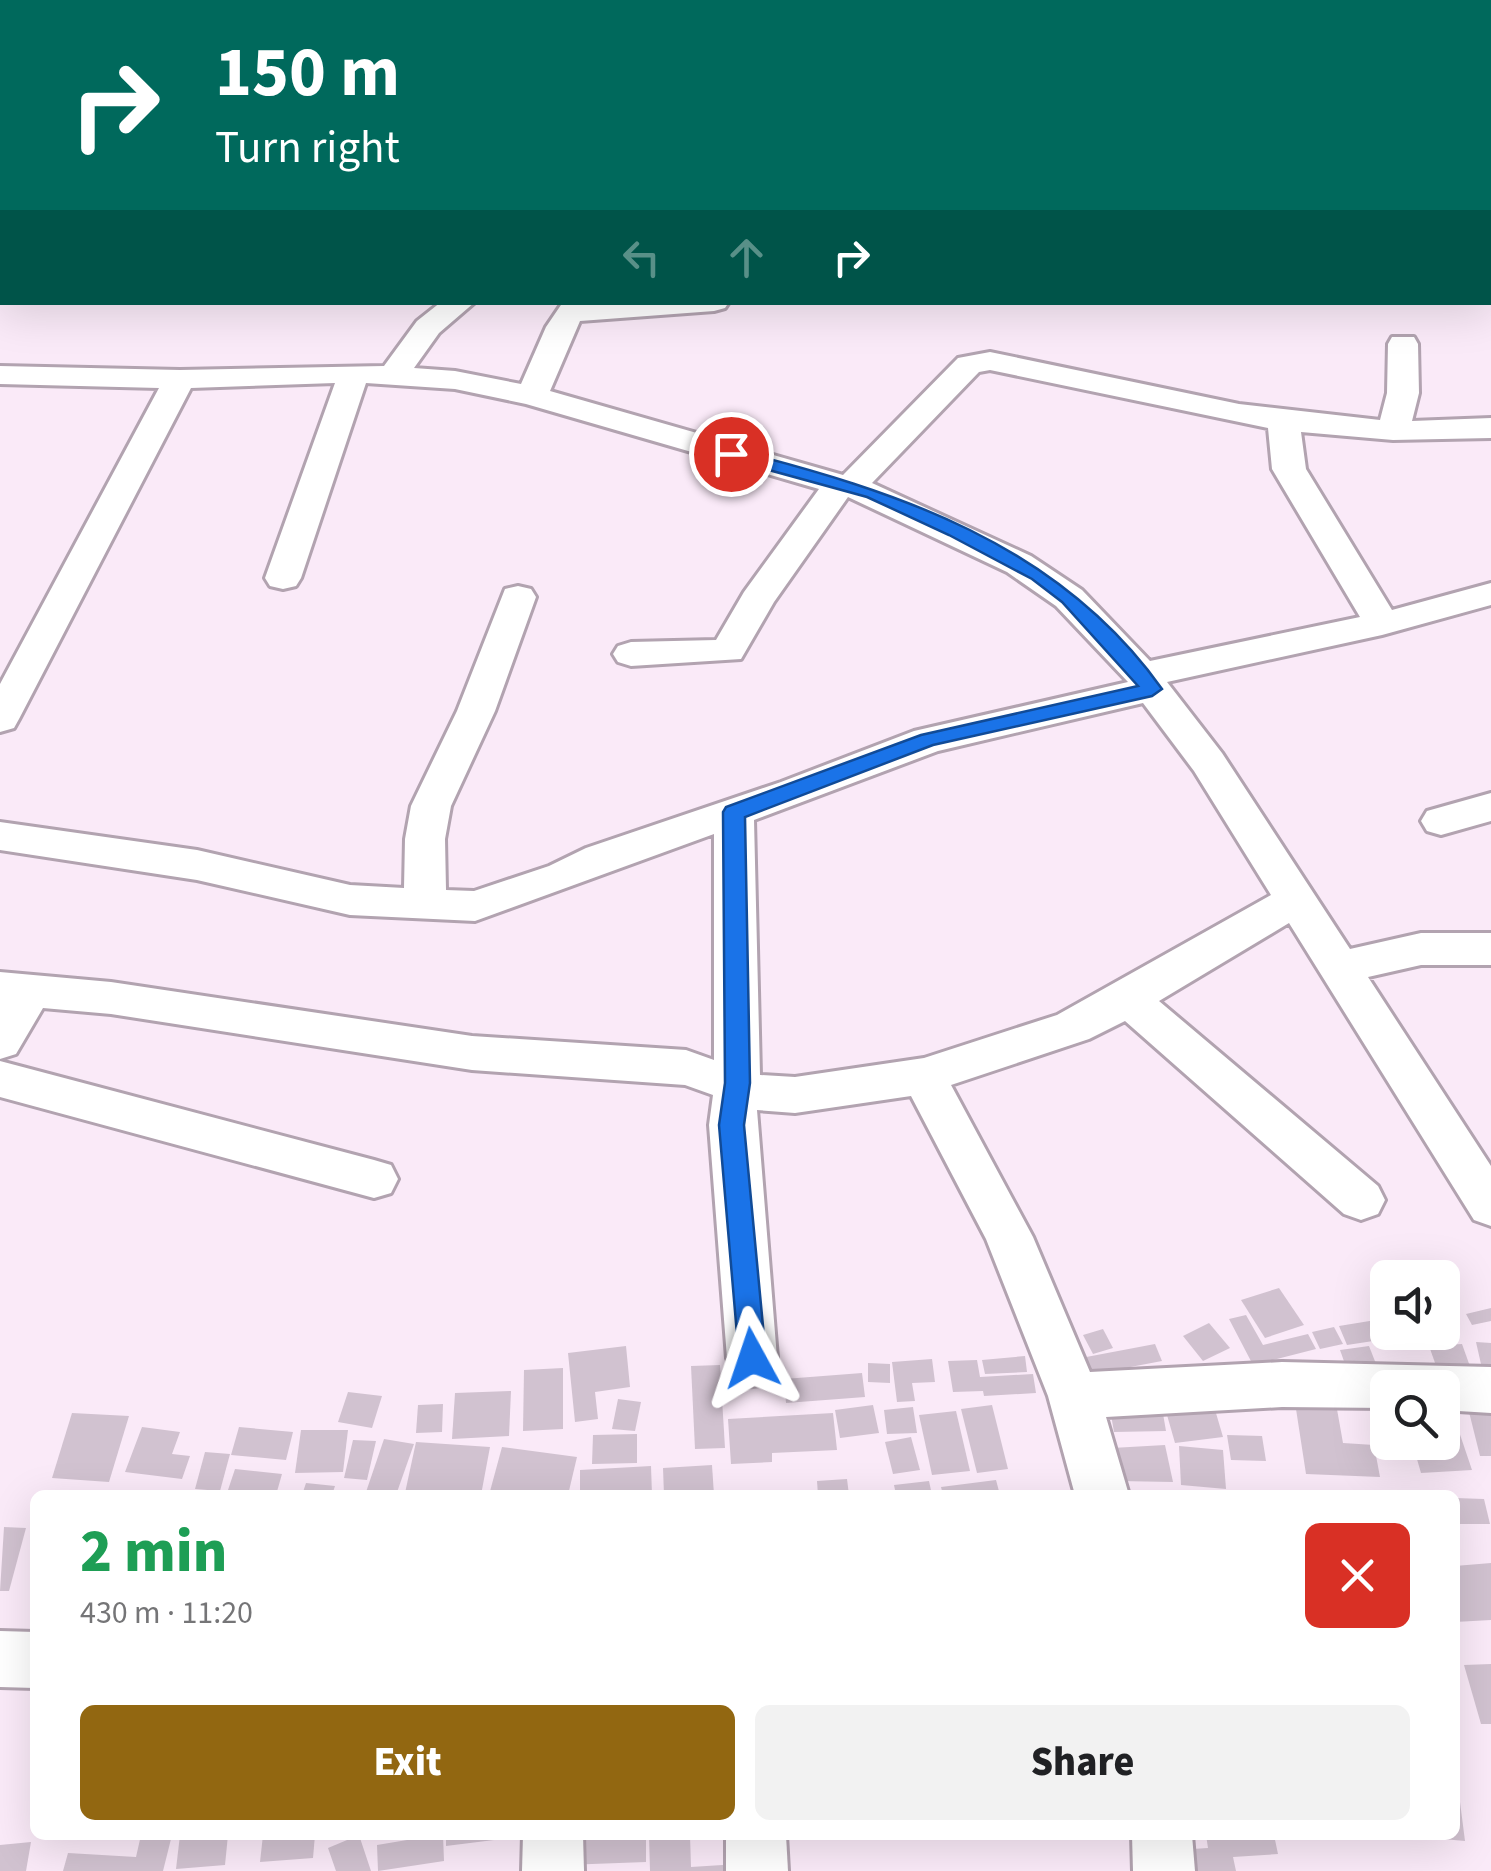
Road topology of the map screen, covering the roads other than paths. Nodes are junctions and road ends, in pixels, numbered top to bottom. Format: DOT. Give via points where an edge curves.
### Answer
graph roads {
  1 [pos="456,305"];
  2 [pos="644,305"];
  3 [pos="575,308"];
  4 [pos="1403,344"];
  5 [pos="354,373"];
  6 [pos="394,374"];
  7 [pos="0,375"];
  8 [pos="180,379"];
  9 [pos="532,396"];
  10 [pos="1284,418"];
  11 [pos="1481,429"];
  12 [pos="1393,430"];
  13 [pos="1491,457"];
  14 [pos="845,485"];
  15 [pos="283,578"];
  16 [pos="1491,594"];
  17 [pos="518,597"];
  18 [pos="1382,624"];
  19 [pos="631,654"];
  20 [pos="1147,682"];
  21 [pos="0,720"];
  22 [pos="1491,807"];
  23 [pos="734,812"];
  24 [pos="1441,821"];
  25 [pos="0,836"];
  26 [pos="1295,900"];
  27 [pos="425,905"];
  28 [pos="1491,949"];
  29 [pos="1338,968"];
  30 [pos="16,989"];
  31 [pos="1127,998"];
  32 [pos="0,1042"];
  33 [pos="924,1076"];
  34 [pos="0,1079"];
  35 [pos="738,1083"];
  36 [pos="374,1180"];
  37 [pos="1361,1200"];
  38 [pos="1491,1206"];
  39 [pos="752,1358"];
  40 [pos="1491,1390"];
  41 [pos="1074,1396"];
  42 [pos="1101,1490"];
  43 [pos="0,1659"];
  44 [pos="30,1660"];
  45 [pos="553,1840"];
  46 [pos="756,1840"];
  47 [pos="1162,1840"];
  48 [pos="553,1871"];
  49 [pos="758,1871"];
  50 [pos="1164,1871"];
  1 -- 6 [label="street" via="428,326"];
  2 -- 3 [label="street"];
  3 -- 9 [label="street" via="560,327"];
  4 -- 12 [label="street" via="1403,393"];
  5 -- 6 [label="street"];
  5 -- 8 [label="street"];
  5 -- 15 [label="street"];
  6 -- 9 [label="street"];
  7 -- 8 [label="street"];
  8 -- 21 [label="street"];
  9 -- 14 [label="street"];
  10 -- 12 [label="street"];
  10 -- 14 [label="street" via="1215,411 979,362"];
  10 -- 18 [label="street" via="1288,469"];
  11 -- 12 [label="street"];
  11 -- 13 [label="street"];
  14 -- 19 [label="street" via="757,600 728,651"];
  14 -- 20 [label="street" via="1039,575"];
  16 -- 18 [label="street"];
  17 -- 27 [label="street" via="476,711 431,806"];
  18 -- 20 [label="street"];
  20 -- 23 [label="street" via="928,740"];
  20 -- 26 [label="street" via="1208,762"];
  22 -- 24 [label="street"];
  23 -- 27 [label="street" via="495,902"];
  23 -- 35 [label="street"];
  25 -- 27 [label="street" via="198,865 350,900"];
  26 -- 29 [label="street"];
  26 -- 31 [label="street"];
  28 -- 29 [label="street" via="1421,949"];
  29 -- 38 [label="street"];
  30 -- 32 [label="street"];
  30 -- 35 [label="street" via="472,1053 686,1068"];
  31 -- 33 [label="street" via="1073,1027"];
  31 -- 37 [label="street"];
  33 -- 35 [label="street" via="795,1095"];
  33 -- 41 [label="street" via="1009,1237"];
  34 -- 36 [label="street"];
  35 -- 39 [label="street" via="732,1125"];
  40 -- 41 [label="street" via="1387,1382 1238,1383"];
  41 -- 42 [label="street"];
  43 -- 44 [label="street"];
  45 -- 48 [label="street"];
  46 -- 49 [label="street"];
  47 -- 50 [label="street"];
}
